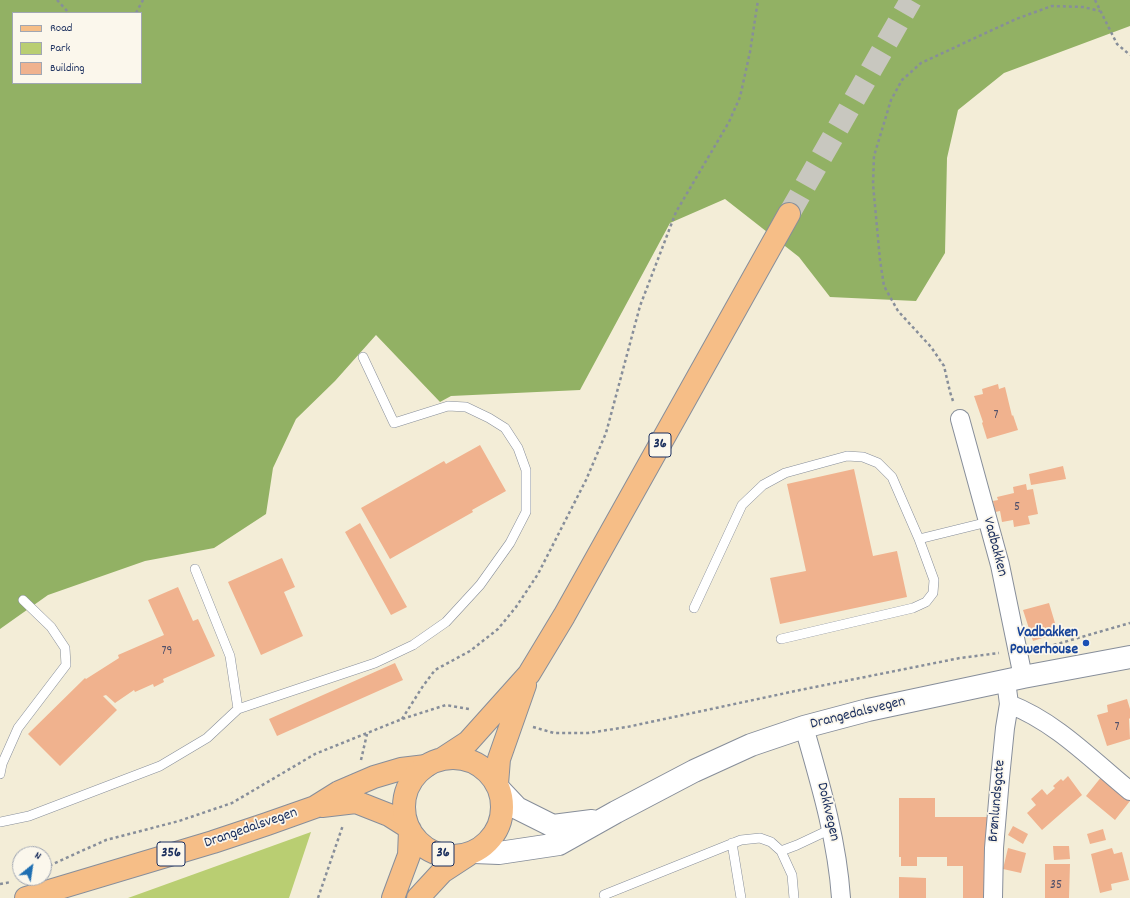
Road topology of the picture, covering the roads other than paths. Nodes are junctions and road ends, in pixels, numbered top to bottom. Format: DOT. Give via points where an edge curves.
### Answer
graph roads {
  1 [pos="789,214"];
  2 [pos="363,357"];
  3 [pos="960,419"];
  4 [pos="988,522"];
  5 [pos="918,539"];
  6 [pos="195,569"];
  7 [pos="22,600"];
  8 [pos="694,608"];
  9 [pos="781,639"];
  10 [pos="1130,656"];
  11 [pos="529,674"];
  12 [pos="1014,679"];
  13 [pos="1009,704"];
  14 [pos="238,710"];
  15 [pos="804,726"];
  16 [pos="434,762"];
  17 [pos="0,774"];
  18 [pos="498,787"];
  19 [pos="1130,791"];
  20 [pos="315,807"];
  21 [pos="603,820"];
  22 [pos="0,822"];
  23 [pos="409,828"];
  24 [pos="831,829"];
  25 [pos="732,843"];
  26 [pos="781,850"];
  27 [pos="472,852"];
  28 [pos="604,895"];
  29 [pos="26,898"];
  30 [pos="393,898"];
  31 [pos="418,898"];
  32 [pos="741,898"];
  33 [pos="794,898"];
  34 [pos="841,898"];
  35 [pos="993,898"];
  1 -- 11 [label="main road, 36"];
  2 -- 14 [label="lane" via="394,423 448,406 466,407 505,428 518,448 526,470 526,512 510,543 480,584 446,622 413,645 374,663"];
  3 -- 4 [label="street, Vadbakken"];
  4 -- 5 [label="lane"];
  4 -- 12 [label="street, Vadbakken" via="1018,650"];
  5 -- 8 [label="lane" via="892,477 878,463 863,457 847,456 785,473 763,485 742,505"];
  5 -- 9 [label="lane" via="934,580 933,593 926,602 913,608"];
  6 -- 14 [label="lane" via="230,656"];
  7 -- 17 [label="lane" via="51,627 65,648 66,665 18,728"];
  10 -- 12 [label="street, Drangedalsvegen"];
  11 -- 16 [label="main road, 36" via="468,742"];
  11 -- 18 [label="main road, 36" via="499,759"];
  12 -- 13 [label="street, Brønlundsgate"];
  12 -- 15 [label="street, Drangedalsvegen"];
  13 -- 19 [label="street" via="1026,710 1054,728"];
  13 -- 35 [label="street, Brønlundsgate" via="994,840"];
  14 -- 22 [label="lane" via="206,738 160,766 30,816"];
  15 -- 21 [label="street, Drangedalsvegen" via="751,745 701,768"];
  15 -- 24 [label="street, Dokkvegen"];
  16 -- 18 [label="main road" via="464,758 483,768"];
  16 -- 20 [label="main road, Drangedalsvegen / 356" via="374,777 339,792"];
  16 -- 23 [label="main road, 36" via="414,778 406,793 404,810"];
  18 -- 21 [label="street, Drangedalsvegen" via="518,808 553,826"];
  18 -- 27 [label="main road, 36" via="502,814 493,837"];
  20 -- 23 [label="main road, Drangedalsvegen / 356" via="356,802 389,815"];
  20 -- 29 [label="main road, Drangedalsvegen / 356" via="213,842"];
  21 -- 27 [label="street, Drangedalsvegen" via="559,844 499,853"];
  23 -- 27 [label="main road, 36" via="426,848 448,856"];
  23 -- 30 [label="main road, 36" via="409,855"];
  24 -- 26 [label="lane"];
  24 -- 34 [label="street, Dokkvegen" via="839,870"];
  25 -- 26 [label="lane" via="760,838"];
  25 -- 28 [label="lane"];
  25 -- 32 [label="lane"];
  26 -- 33 [label="lane" via="792,875"];
  27 -- 31 [label="main road, 36" via="442,872"];
}
